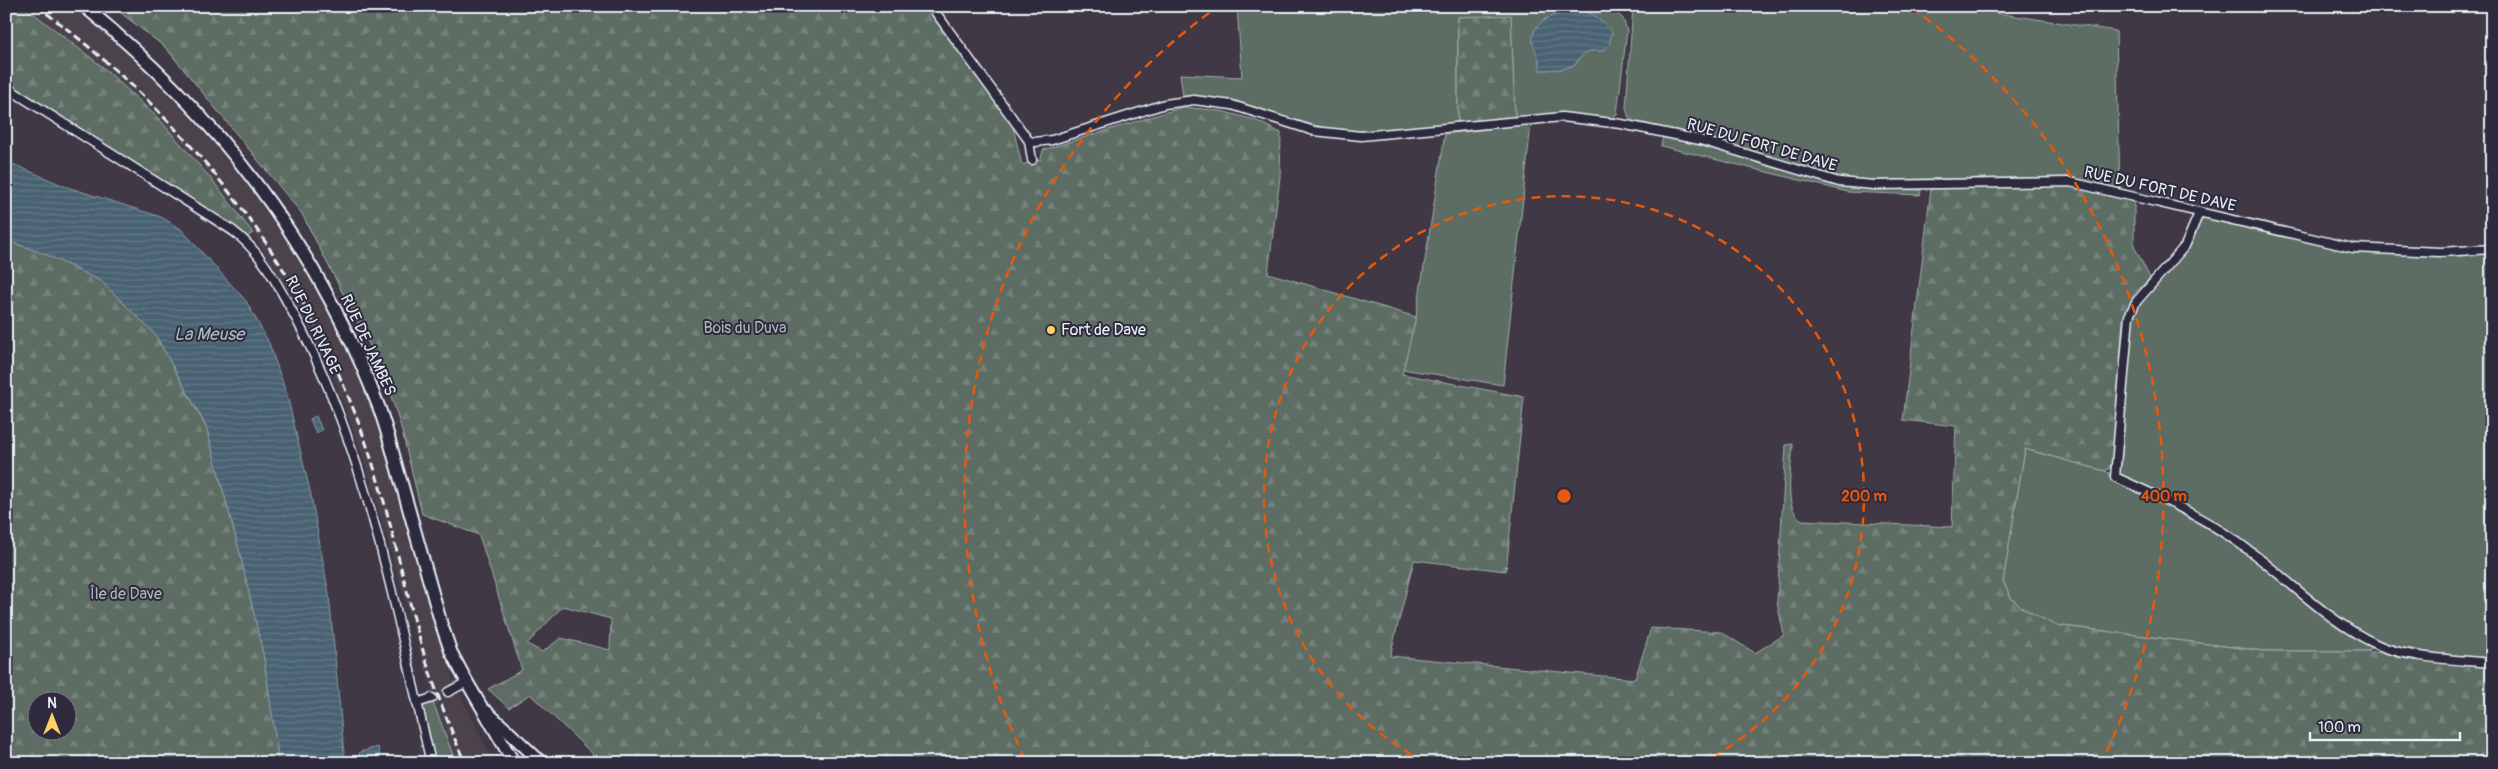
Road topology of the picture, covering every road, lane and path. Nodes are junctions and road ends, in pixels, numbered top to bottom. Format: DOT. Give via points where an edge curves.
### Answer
graph roads {
  1 [pos="84,6"];
  2 [pos="931,6"];
  3 [pos="6,87"];
  4 [pos="1029,141"];
  5 [pos="1032,160"];
  6 [pos="2199,213"];
  7 [pos="2492,249"];
  8 [pos="2492,663"];
  9 [pos="467,682"];
  10 [pos="448,692"];
  11 [pos="432,698"];
  12 [pos="417,703"];
  13 [pos="481,707"];
  14 [pos="432,763"];
  15 [pos="514,763"];
  16 [pos="542,763"];
  1 -- 9 [label="main road, RUE DE JAMBES" via="157,69 215,131 261,189 314,271 378,406 441,623 451,652"];
  2 -- 4 [label="street"];
  3 -- 12 [label="street, RUE DU RIVAGE" via="232,230 253,247 267,266 308,342 350,439"];
  4 -- 5 [label="street"];
  4 -- 6 [label="street, RUE DU FORT DE DAVE" via="1052,140 1165,104 1194,100 1232,105 1314,131 1361,136 1562,117 1621,124 1700,140 1839,182 1874,185 2070,182"];
  6 -- 7 [label="street, RUE DU FORT DE DAVE" via="2359,248 2440,252"];
  6 -- 8 [label="street" via="2185,246 2136,302 2129,316 2115,477 2177,505 2229,536 2332,619 2377,645 2408,653"];
  9 -- 10 [label="street"];
  9 -- 13 [label="main road, RUE DE JAMBES"];
  11 -- 12 [label="street"];
  12 -- 14 [label="street, RUE DU RIVAGE"];
  13 -- 15 [label="main road, RUE DE JAMBES"];
  13 -- 16 [label="main road"];
}
